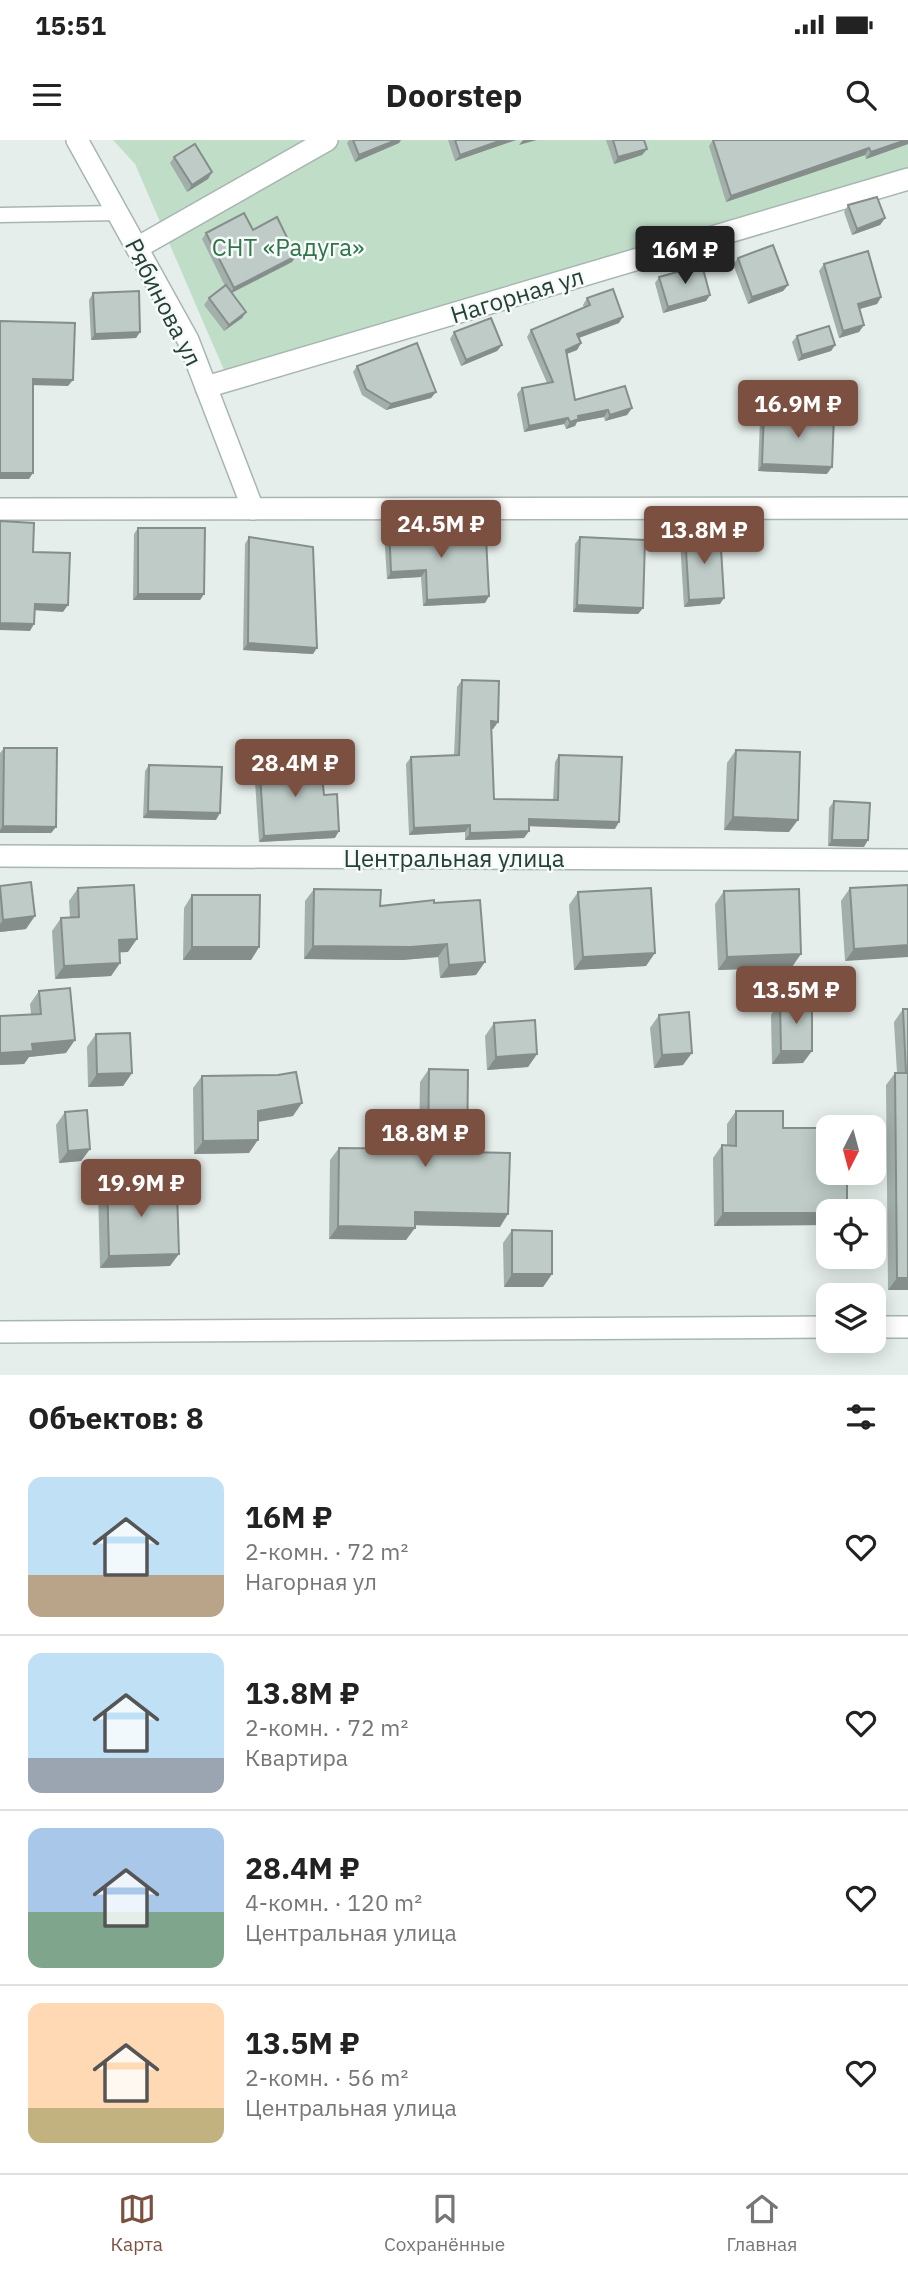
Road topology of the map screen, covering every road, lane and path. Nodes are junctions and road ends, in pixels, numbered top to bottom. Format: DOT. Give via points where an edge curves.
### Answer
graph roads {
  1 [pos="77,140"];
  2 [pos="327,140"];
  3 [pos="908,179"];
  4 [pos="118,213"];
  5 [pos="0,215"];
  6 [pos="137,248"];
  7 [pos="206,387"];
  8 [pos="908,508"];
  9 [pos="0,509"];
  10 [pos="253,509"];
  11 [pos="0,856"];
  12 [pos="908,860"];
  13 [pos="816,1327"];
  14 [pos="886,1327"];
  15 [pos="908,1327"];
  16 [pos="0,1332"];
  1 -- 4 [label="street, Рябинова ул"];
  2 -- 6 [label="street"];
  3 -- 7 [label="street, Нагорная ул"];
  4 -- 5 [label="lane"];
  4 -- 6 [label="street, Рябинова ул"];
  6 -- 7 [label="street, Рябинова ул" via="188,340"];
  7 -- 10 [label="street, Рябинова ул"];
  8 -- 10 [label="street"];
  9 -- 10 [label="street"];
  11 -- 12 [label="street, Центральная улица"];
  13 -- 16 [label="street"];
  14 -- 15 [label="street"];
}
